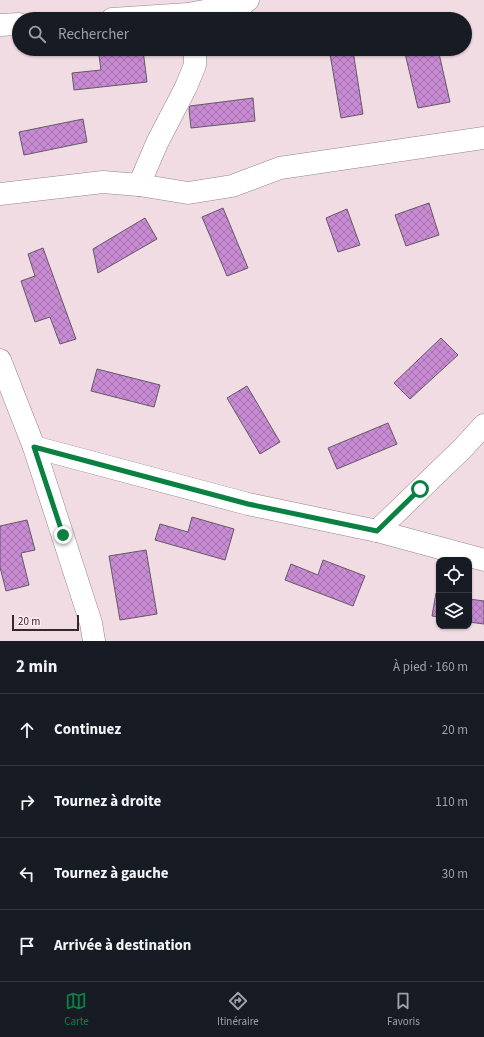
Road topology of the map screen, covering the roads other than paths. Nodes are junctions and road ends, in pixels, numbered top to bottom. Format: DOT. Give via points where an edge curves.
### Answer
graph roads {
  1 [pos="248,0"];
  2 [pos="209,12"];
  3 [pos="12,24"];
  4 [pos="0,25"];
  5 [pos="195,56"];
  6 [pos="484,138"];
  7 [pos="139,185"];
  8 [pos="0,194"];
  9 [pos="0,360"];
  10 [pos="484,425"];
  11 [pos="34,447"];
  12 [pos="377,531"];
  13 [pos="484,560"];
  14 [pos="94,641"];
  1 -- 2 [label="street" via="243,4"];
  3 -- 4 [label="street"];
  5 -- 7 [label="street" via="195,65 186,87"];
  6 -- 7 [label="street" via="280,168 232,186 188,194"];
  7 -- 8 [label="street" via="103,182"];
  9 -- 11 [label="street"];
  10 -- 12 [label="street"];
  11 -- 12 [label="street" via="248,504"];
  11 -- 14 [label="street" via="91,623"];
  12 -- 13 [label="street"];
}
